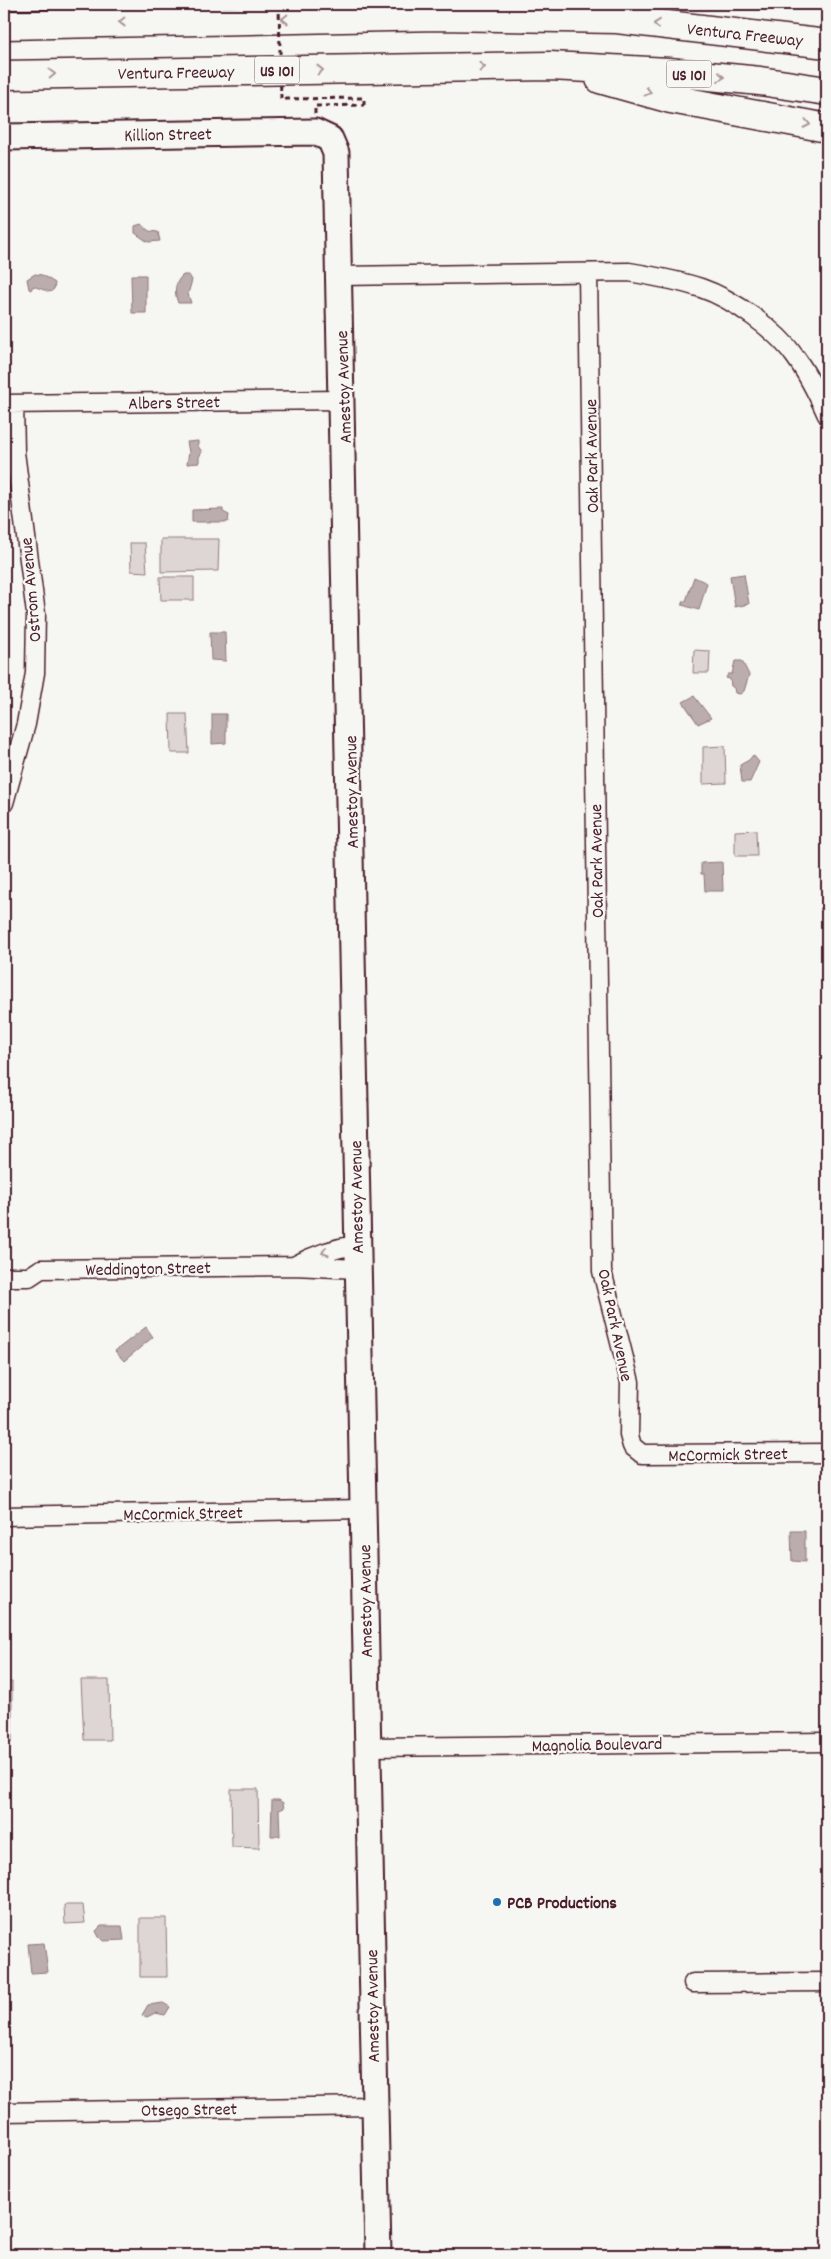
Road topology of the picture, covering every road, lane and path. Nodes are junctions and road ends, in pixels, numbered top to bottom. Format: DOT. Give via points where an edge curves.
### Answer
graph roads {
  1 [pos="280,4"];
  2 [pos="511,4"];
  3 [pos="438,16"];
  4 [pos="4,25"];
  5 [pos="827,44"];
  6 [pos="550,66"];
  7 [pos="4,75"];
  8 [pos="827,92"];
  9 [pos="315,106"];
  10 [pos="827,128"];
  11 [pos="4,137"];
  12 [pos="330,139"];
  13 [pos="588,273"];
  14 [pos="340,276"];
  15 [pos="344,400"];
  16 [pos="9,404"];
  17 [pos="827,415"];
  18 [pos="4,803"];
  19 [pos="357,1245"];
  20 [pos="294,1266"];
  21 [pos="358,1269"];
  22 [pos="4,1277"];
  23 [pos="632,1446"];
  24 [pos="827,1453"];
  25 [pos="363,1509"];
  26 [pos="4,1516"];
  27 [pos="827,1742"];
  28 [pos="367,1747"];
  29 [pos="827,1982"];
  30 [pos="693,1983"];
  31 [pos="374,2106"];
  32 [pos="4,2112"];
  33 [pos="378,2255"];
  1 -- 9 [label="path, bridge" via="281,99 364,98 364,104"];
  2 -- 3 [label="highway"];
  3 -- 4 [label="highway, Ventura Freeway, one-way"];
  5 -- 3 [label="highway, Ventura Freeway, one-way" via="617,19"];
  7 -- 6 [label="highway, Ventura Freeway / US 101, one-way"];
  6 -- 8 [label="highway, Ventura Freeway / US 101, one-way" via="670,72"];
  6 -- 10 [label="highway, one-way" via="671,99"];
  11 -- 12 [label="street, Killion Street" via="315,132"];
  12 -- 14 [label="street, Amestoy Avenue" via="336,153"];
  13 -- 14 [label="street"];
  13 -- 17 [label="street" via="629,272 663,278 702,288 731,302 767,328 795,356 816,388"];
  13 -- 23 [label="street, Oak Park Avenue" via="602,1271 630,1382 629,1435"];
  14 -- 15 [label="street, Amestoy Avenue"];
  15 -- 16 [label="street, Albers Street"];
  15 -- 19 [label="street, Amestoy Avenue"];
  16 -- 18 [label="street, Ostrom Avenue" via="36,614 35,673 26,724"];
  19 -- 20 [label="street, Weddington Street, one-way" via="330,1250"];
  19 -- 21 [label="street, Amestoy Avenue"];
  20 -- 21 [label="street, Weddington Street"];
  20 -- 22 [label="street, Weddington Street" via="42,1269 29,1277"];
  21 -- 25 [label="street, Amestoy Avenue"];
  23 -- 24 [label="street, McCormick Street" via="642,1454"];
  25 -- 26 [label="street, McCormick Street"];
  25 -- 28 [label="street, Amestoy Avenue"];
  27 -- 28 [label="street, Magnolia Boulevard"];
  28 -- 31 [label="street, Amestoy Avenue"];
  29 -- 30 [label="street"];
  31 -- 32 [label="street, Otsego Street"];
  31 -- 33 [label="street, Amestoy Avenue"];
}
